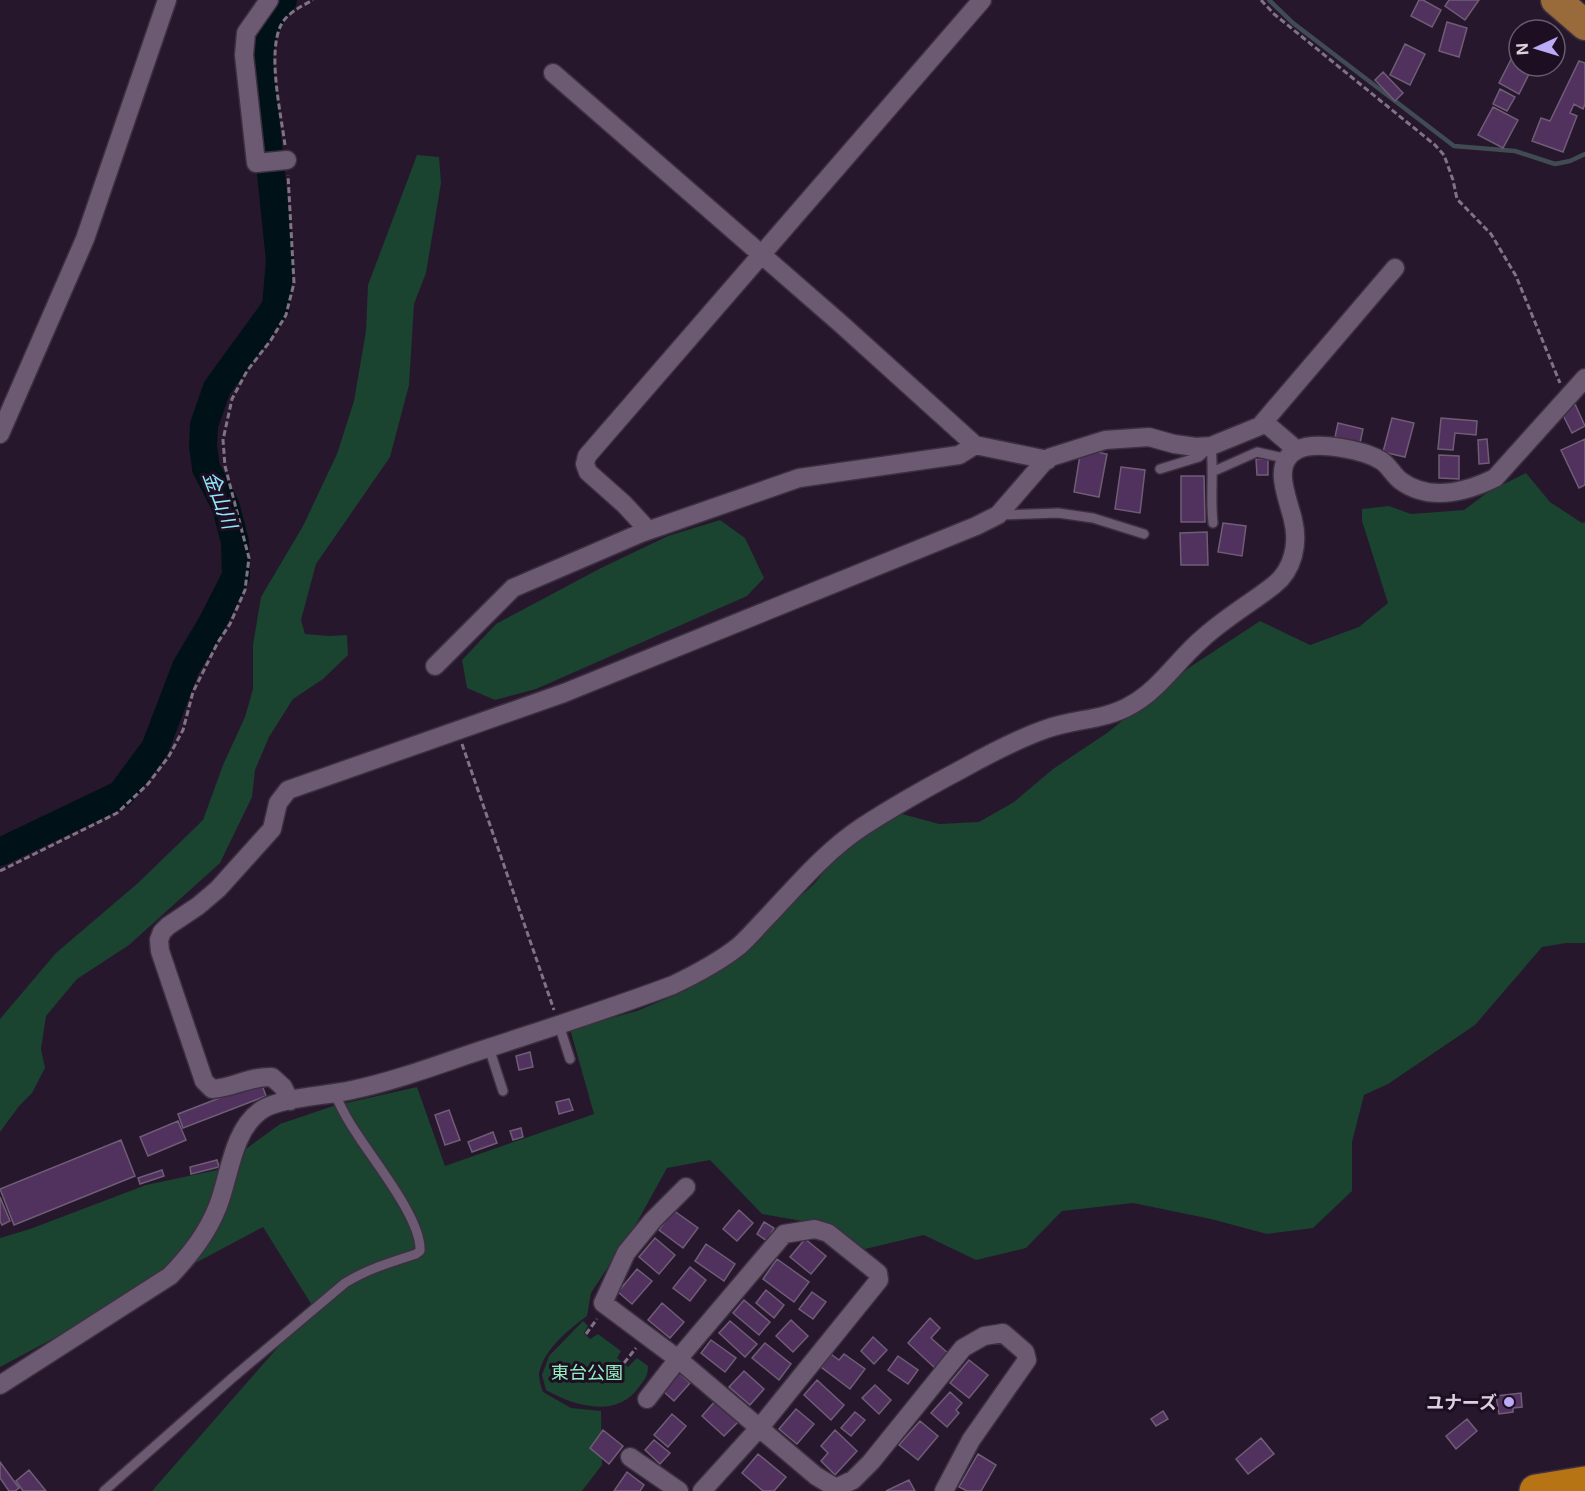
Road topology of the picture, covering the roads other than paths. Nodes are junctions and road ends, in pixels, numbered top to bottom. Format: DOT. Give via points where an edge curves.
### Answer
graph roads {
  1 [pos="167,0"];
  2 [pos="269,0"];
  3 [pos="982,0"];
  4 [pos="1556,0"];
  5 [pos="1585,24"];
  6 [pos="553,73"];
  7 [pos="287,160"];
  8 [pos="761,254"];
  9 [pos="1395,268"];
  10 [pos="1585,378"];
  11 [pos="1264,422"];
  12 [pos="0,434"];
  13 [pos="975,445"];
  14 [pos="1210,446"];
  15 [pos="1293,455"];
  16 [pos="1048,460"];
  17 [pos="1160,469"];
  18 [pos="1212,472"];
  19 [pos="998,515"];
  20 [pos="1213,523"];
  21 [pos="648,530"];
  22 [pos="1144,534"];
  23 [pos="435,666"];
  24 [pos="559,1025"];
  25 [pos="489,1048"];
  26 [pos="570,1059"];
  27 [pos="504,1091"];
  28 [pos="335,1094"];
  29 [pos="291,1101"];
  30 [pos="686,1187"];
  31 [pos="678,1359"];
  32 [pos="0,1385"];
  33 [pos="647,1399"];
  34 [pos="761,1426"];
  35 [pos="630,1457"];
  36 [pos="1585,1483"];
  37 [pos="104,1491"];
  38 [pos="679,1491"];
  39 [pos="702,1491"];
  40 [pos="944,1491"];
  41 [pos="1536,1491"];
  1 -- 12 [label="street" via="85,239"];
  2 -- 7 [label="street" via="246,33 249,106 256,163"];
  3 -- 8 [label="street"];
  4 -- 5 [label="main road"];
  6 -- 8 [label="street"];
  8 -- 13 [label="street"];
  8 -- 21 [label="street" via="587,456 588,472"];
  9 -- 11 [label="street"];
  10 -- 15 [label="street" via="1495,478 1451,494 1402,482 1383,462 1361,453 1320,445 1304,447"];
  11 -- 14 [label="street"];
  11 -- 15 [label="street"];
  13 -- 16 [label="street"];
  13 -- 21 [label="street" via="959,455 799,478"];
  14 -- 16 [label="street" via="1174,444 1149,437 1105,440"];
  14 -- 17 [label="lane" via="1199,457"];
  14 -- 18 [label="lane"];
  15 -- 18 [label="lane" via="1257,452"];
  15 -- 24 [label="street" via="1285,465 1282,480 1294,523 1288,571 1200,640 1145,696 1113,713 1063,723 1020,739 931,785 844,839 721,960 673,985"];
  16 -- 19 [label="street"];
  18 -- 20 [label="lane"];
  19 -- 22 [label="lane" via="1058,513 1093,518"];
  19 -- 29 [label="street" via="564,693 288,790 279,803 272,829 218,889 168,926 159,940 204,1081 212,1089 272,1077"];
  21 -- 23 [label="street" via="513,588"];
  24 -- 25 [label="street"];
  24 -- 26 [label="lane"];
  25 -- 27 [label="lane"];
  25 -- 28 [label="street"];
  28 -- 29 [label="street"];
  28 -- 37 [label="lane" via="420,1237 420,1251 345,1283"];
  29 -- 32 [label="street" via="267,1107 245,1127 206,1232 170,1276"];
  30 -- 31 [label="street" via="626,1253 603,1303"];
  31 -- 33 [label="street"];
  31 -- 34 [label="street"];
  31 -- 34 [label="street" via="784,1233 815,1229 828,1233 878,1274 879,1280"];
  34 -- 39 [label="street"];
  34 -- 40 [label="street" via="816,1476 836,1488 853,1480 871,1462 963,1348 984,1336 1003,1333 1025,1352 1027,1360 971,1440"];
  35 -- 38 [label="street"];
  36 -- 41 [label="highway"];
}
